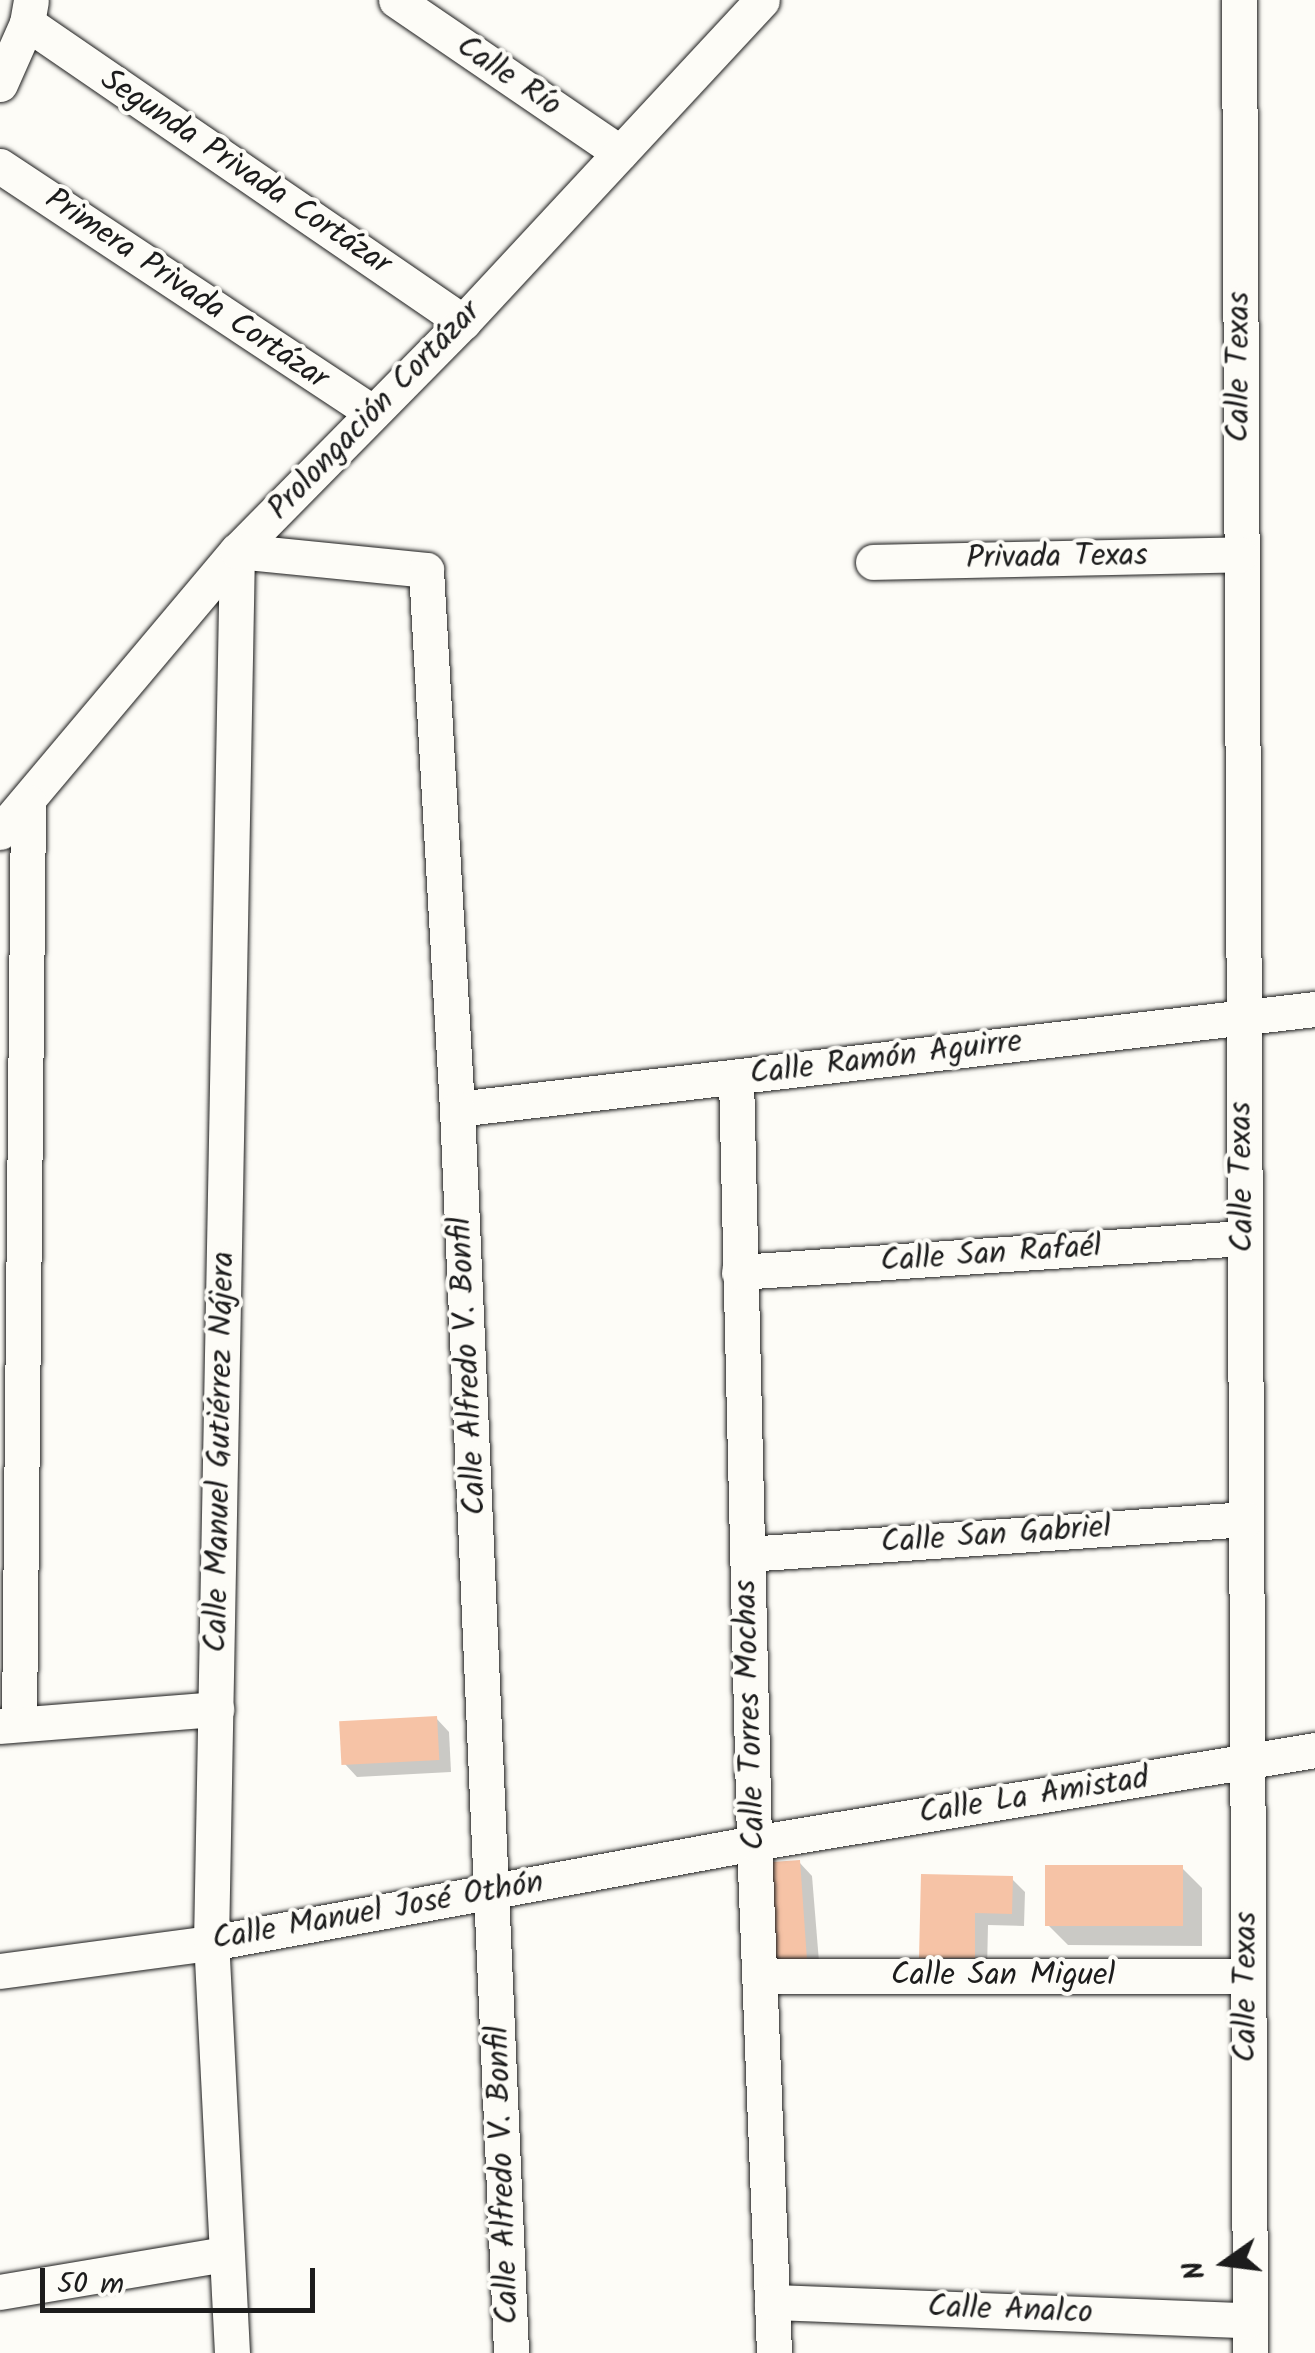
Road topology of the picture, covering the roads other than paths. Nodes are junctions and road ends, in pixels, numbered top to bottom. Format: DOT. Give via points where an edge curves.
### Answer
graph roads {
  1 [pos="396,0"];
  2 [pos="762,0"];
  3 [pos="1240,0"];
  4 [pos="29,12"];
  5 [pos="0,84"];
  6 [pos="620,153"];
  7 [pos="0,166"];
  8 [pos="462,322"];
  9 [pos="373,413"];
  10 [pos="236,551"];
  11 [pos="1240,554"];
  12 [pos="873,562"];
  13 [pos="28,802"];
  14 [pos="0,832"];
  15 [pos="1315,1009"];
  16 [pos="1241,1018"];
  17 [pos="736,1076"];
  18 [pos="457,1109"];
  19 [pos="1243,1238"];
  20 [pos="739,1272"];
  21 [pos="1246,1519"];
  22 [pos="746,1554"];
  23 [pos="216,1709"];
  24 [pos="9,1725"];
  25 [pos="1315,1750"];
  26 [pos="1246,1762"];
  27 [pos="754,1843"];
  28 [pos="492,1892"];
  29 [pos="211,1943"];
  30 [pos="0,1971"];
  31 [pos="759,1976"];
  32 [pos="1247,1976"];
  33 [pos="224,2254"];
  34 [pos="0,2292"];
  35 [pos="772,2302"];
  36 [pos="1249,2336"];
  37 [pos="232,2353"];
  38 [pos="511,2353"];
  39 [pos="774,2353"];
  1 -- 6 [label="street, Calle Río"];
  2 -- 6 [label="street, Prolongación Cortázar"];
  3 -- 11 [label="street, Calle Texas"];
  4 -- 5 [label="street"];
  4 -- 8 [label="street, Segunda Privada Cortázar"];
  6 -- 8 [label="street, Prolongación Cortázar"];
  7 -- 9 [label="street, Primera Privada Cortázar"];
  8 -- 9 [label="street, Prolongación Cortázar"];
  9 -- 10 [label="street, Prolongación Cortázar"];
  10 -- 13 [label="street, Prolongación Cortázar"];
  10 -- 18 [label="street, Calle Alfredo V. Bonfil" via="426,570"];
  10 -- 23 [label="street, Calle Manuel Gutiérrez Nájera"];
  11 -- 12 [label="street, Privada Texas"];
  11 -- 16 [label="street, Calle Texas"];
  13 -- 14 [label="street, Prolongación Cortázar"];
  13 -- 24 [label="street"];
  15 -- 16 [label="street, Calle Ramón Aguirre"];
  16 -- 17 [label="street, Calle Ramón Aguirre"];
  16 -- 19 [label="street, Calle Texas"];
  17 -- 18 [label="street, Calle Ramón Aguirre"];
  17 -- 20 [label="street, Calle Torres Mochas"];
  18 -- 28 [label="street, Calle Alfredo V. Bonfil"];
  19 -- 20 [label="street, Calle San Rafaél"];
  19 -- 21 [label="street, Calle Texas"];
  20 -- 22 [label="street, Calle Torres Mochas"];
  21 -- 22 [label="street, Calle San Gabriel"];
  21 -- 26 [label="street, Calle Texas"];
  22 -- 27 [label="street, Calle Torres Mochas"];
  23 -- 24 [label="street"];
  23 -- 29 [label="street, Calle Manuel Gutiérrez Nájera"];
  25 -- 26 [label="street, Calle La Amistad"];
  26 -- 27 [label="street, Calle La Amistad"];
  26 -- 32 [label="street, Calle Texas"];
  27 -- 28 [label="street, Calle Manuel José Othón"];
  27 -- 31 [label="street, Calle Torres Mochas"];
  28 -- 29 [label="street, Calle Manuel José Othón"];
  28 -- 38 [label="street, Calle Alfredo V. Bonfil"];
  29 -- 30 [label="street, Calle Manuel José Othón"];
  29 -- 33 [label="street, Calle Manuel Gutiérrez Nájera"];
  31 -- 32 [label="street, Calle San Miguel"];
  31 -- 35 [label="street, Calle Torres Mochas"];
  32 -- 36 [label="street, Calle Texas"];
  33 -- 34 [label="street"];
  33 -- 37 [label="street, Calle Manuel Gutiérrez Nájera"];
  35 -- 36 [label="street, Calle Analco"];
  35 -- 39 [label="street, Calle Torres Mochas"];
}
